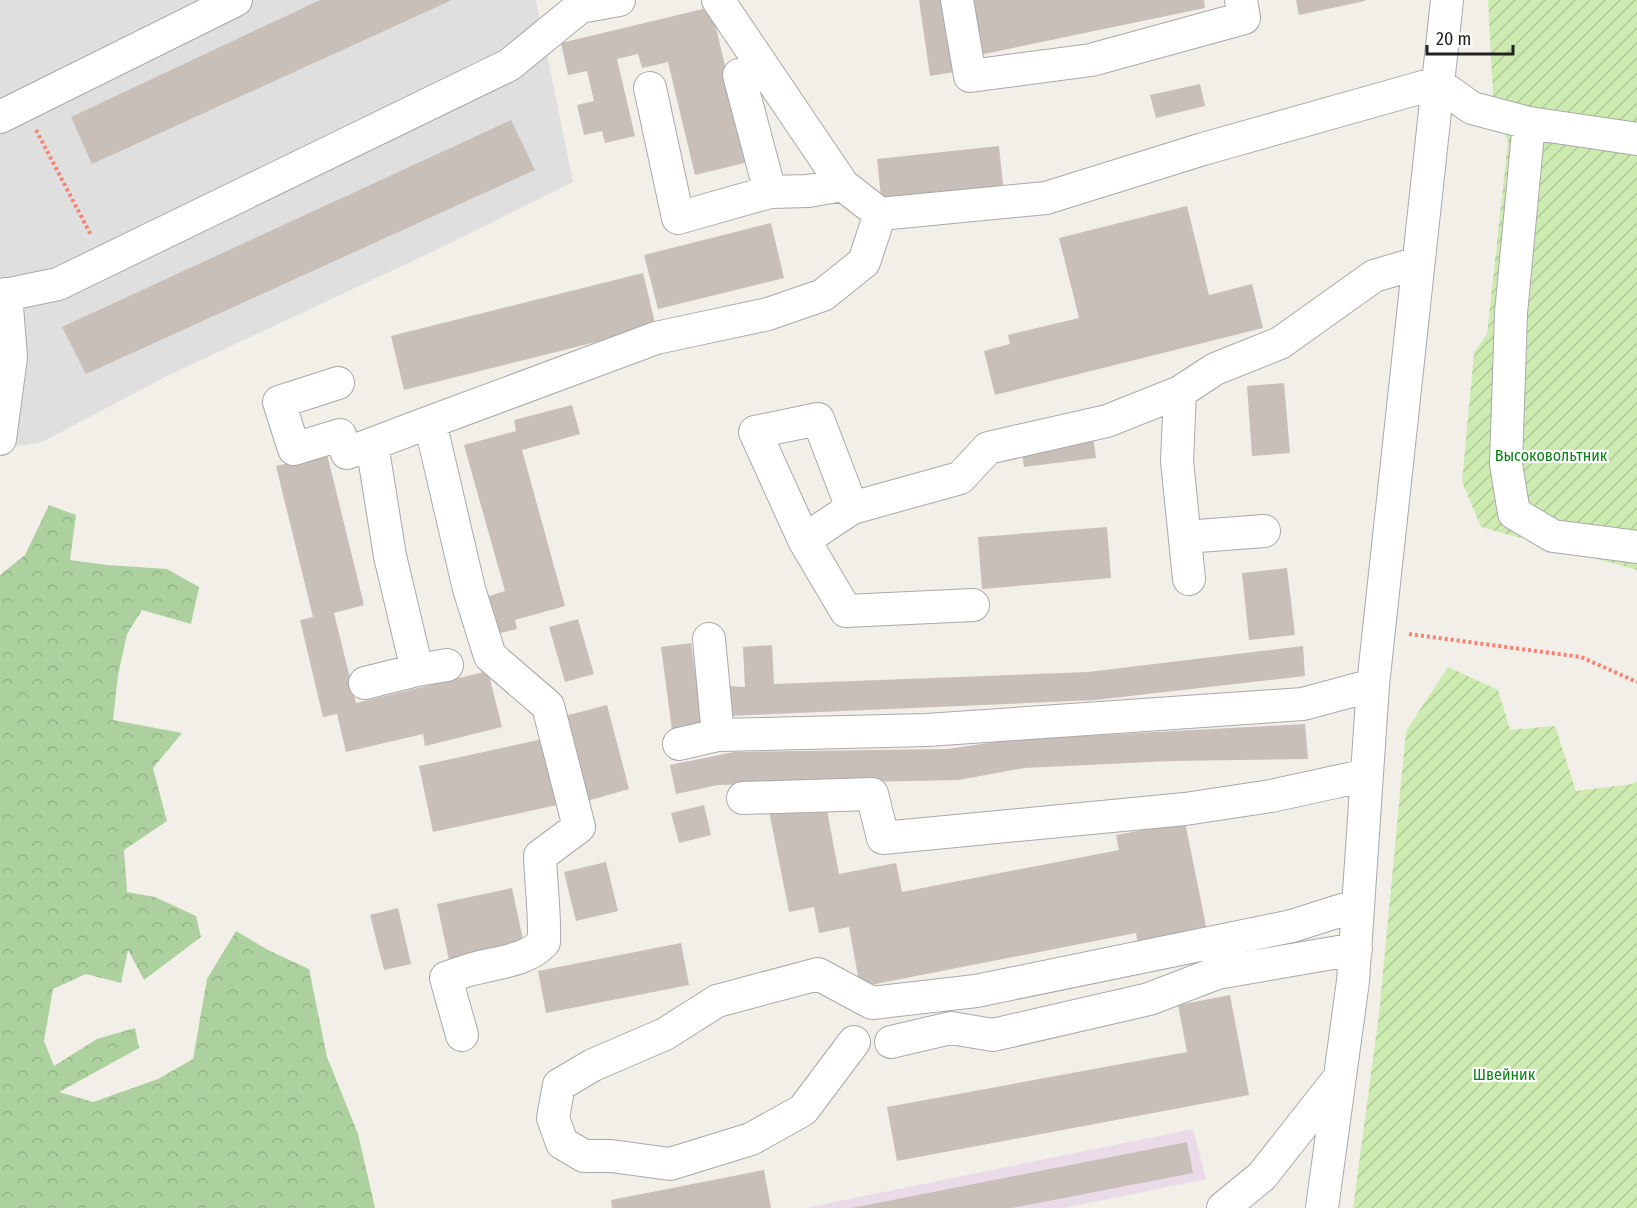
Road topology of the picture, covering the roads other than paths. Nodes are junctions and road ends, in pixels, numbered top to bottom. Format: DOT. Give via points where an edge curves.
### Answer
graph roads {
  1 [pos="236,0"];
  2 [pos="620,0"];
  3 [pos="718,0"];
  4 [pos="957,0"];
  5 [pos="1241,0"];
  6 [pos="1448,0"];
  7 [pos="578,4"];
  8 [pos="739,75"];
  9 [pos="1437,83"];
  10 [pos="650,88"];
  11 [pos="11,112"];
  12 [pos="1529,123"];
  13 [pos="1637,139"];
  14 [pos="843,185"];
  15 [pos="770,192"];
  16 [pos="880,214"];
  17 [pos="1418,263"];
  18 [pos="3,295"];
  19 [pos="338,383"];
  20 [pos="1180,392"];
  21 [pos="430,422"];
  22 [pos="0,439"];
  23 [pos="372,444"];
  24 [pos="852,508"];
  25 [pos="1264,531"];
  26 [pos="1185,537"];
  27 [pos="804,540"];
  28 [pos="1637,547"];
  29 [pos="1189,579"];
  30 [pos="973,605"];
  31 [pos="708,639"];
  32 [pos="365,683"];
  33 [pos="1373,685"];
  34 [pos="718,735"];
  35 [pos="678,744"];
  36 [pos="1366,775"];
  37 [pos="743,798"];
  38 [pos="1358,905"];
  39 [pos="1356,949"];
  40 [pos="462,1035"];
  41 [pos="854,1042"];
  42 [pos="891,1042"];
  43 [pos="1340,1076"];
  44 [pos="1223,1208"];
  45 [pos="1322,1208"];
  1 -- 11 [label="lane"];
  2 -- 7 [label="lane"];
  3 -- 14 [label="lane"];
  4 -- 5 [label="lane" via="970,76 1091,60 1244,18"];
  6 -- 9 [label="lane"];
  7 -- 18 [label="lane" via="509,65 58,284"];
  8 -- 15 [label="lane"];
  9 -- 12 [label="lane" via="1472,108"];
  9 -- 16 [label="lane" via="1046,198"];
  9 -- 17 [label="lane"];
  10 -- 15 [label="lane" via="678,218"];
  12 -- 13 [label="lane"];
  12 -- 28 [label="lane" via="1511,313 1508,395 1506,464 1515,513 1553,536"];
  14 -- 15 [label="lane"];
  14 -- 16 [label="lane"];
  16 -- 21 [label="lane" via="864,262 823,295 768,314 656,338"];
  17 -- 20 [label="lane" via="1374,276 1280,343 1215,369"];
  17 -- 33 [label="lane"];
  18 -- 22 [label="lane" via="11,357"];
  19 -- 23 [label="lane" via="279,402 294,449 340,435 347,453"];
  20 -- 24 [label="lane" via="1107,421 988,448 960,478"];
  20 -- 26 [label="lane" via="1177,461"];
  21 -- 23 [label="lane"];
  21 -- 40 [label="lane" via="490,656 548,706 579,827 540,856 545,922 544,942 537,950 446,978"];
  23 -- 32 [label="lane" via="390,556 432,667"];
  24 -- 27 [label="lane"];
  24 -- 27 [label="lane" via="818,419 756,432"];
  25 -- 26 [label="lane"];
  26 -- 29 [label="lane"];
  27 -- 30 [label="lane" via="846,611"];
  31 -- 34 [label="lane"];
  33 -- 34 [label="lane" via="1303,704 927,730"];
  33 -- 36 [label="lane"];
  34 -- 35 [label="lane"];
  36 -- 37 [label="lane" via="1185,809 883,838 872,794"];
  36 -- 38 [label="lane"];
  38 -- 39 [label="lane"];
  38 -- 41 [label="lane" via="1292,926 976,991 872,1003 819,974 717,1001 665,1034 593,1065 559,1085 554,1118 562,1143 584,1156 669,1164 751,1138 803,1110"];
  39 -- 42 [label="lane" via="1217,973 1149,999 993,1035 951,1028"];
  39 -- 43 [label="lane"];
  43 -- 44 [label="lane" via="1262,1176"];
  43 -- 45 [label="lane"];
}
